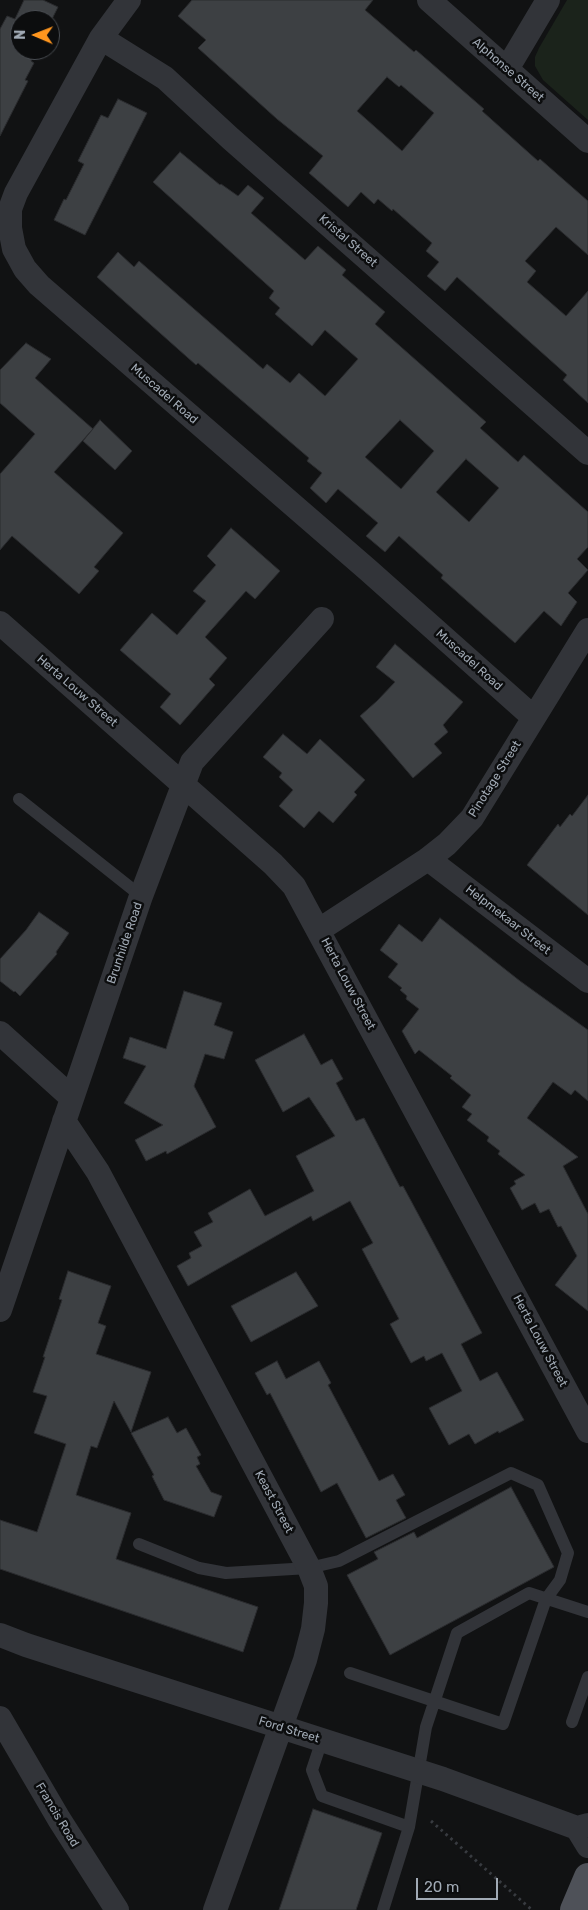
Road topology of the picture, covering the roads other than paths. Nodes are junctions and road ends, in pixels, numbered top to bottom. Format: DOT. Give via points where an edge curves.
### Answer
graph roads {
  1 [pos="129,0"];
  2 [pos="429,0"];
  3 [pos="548,0"];
  4 [pos="101,38"];
  5 [pos="507,69"];
  6 [pos="588,140"];
  7 [pos="588,453"];
  8 [pos="322,619"];
  9 [pos="0,623"];
  10 [pos="588,630"];
  11 [pos="533,718"];
  12 [pos="184,785"];
  13 [pos="19,799"];
  14 [pos="428,859"];
  15 [pos="141,896"];
  16 [pos="319,930"];
  17 [pos="588,981"];
  18 [pos="0,1033"];
  19 [pos="72,1098"];
  20 [pos="64,1121"];
  21 [pos="0,1310"];
  22 [pos="588,1431"];
  23 [pos="139,1544"];
  24 [pos="309,1568"];
  25 [pos="546,1599"];
  26 [pos="588,1612"];
  27 [pos="0,1635"];
  28 [pos="350,1672"];
  29 [pos="588,1677"];
  30 [pos="434,1700"];
  31 [pos="0,1718"];
  32 [pos="572,1722"];
  33 [pos="281,1727"];
  34 [pos="322,1740"];
  35 [pos="418,1771"];
  36 [pos="409,1827"];
  37 [pos="584,1833"];
  38 [pos="588,1877"];
  39 [pos="117,1910"];
  40 [pos="215,1910"];
  41 [pos="383,1910"];
  42 [pos="574,1910"];
  1 -- 4 [label="street, Muscadel Road"];
  2 -- 5 [label="street, Alphonse Street"];
  3 -- 5 [label="street"];
  4 -- 7 [label="street, Kristal Street" via="165,78"];
  4 -- 11 [label="street, Muscadel Road" via="10,209 14,249 25,269 39,285 368,570"];
  5 -- 6 [label="street, Alphonse Street"];
  8 -- 12 [label="street, Brunhilde Road" via="192,762"];
  9 -- 12 [label="street, Herta Louw Street"];
  10 -- 11 [label="street, Pinotage Street"];
  11 -- 14 [label="street, Pinotage Street" via="472,818"];
  12 -- 15 [label="street, Brunhilde Road"];
  12 -- 16 [label="street, Herta Louw Street" via="294,886"];
  13 -- 15 [label="lane"];
  14 -- 16 [label="street, Pinotage Street"];
  14 -- 17 [label="street, Helpmekaar Street"];
  15 -- 19 [label="street, Brunhilde Road"];
  16 -- 22 [label="street, Herta Louw Street"];
  18 -- 19 [label="street"];
  19 -- 20 [label="street, Brunhilde Road"];
  20 -- 21 [label="street, Brunhilde Road"];
  20 -- 24 [label="street, Keast Street" via="98,1172"];
  23 -- 24 [label="lane" via="199,1568 226,1573"];
  24 -- 25 [label="lane" via="338,1561 511,1473 538,1485 568,1552 560,1580"];
  24 -- 33 [label="street, Keast Street" via="316,1586 313,1630"];
  25 -- 26 [label="lane"];
  25 -- 30 [label="lane" via="529,1593 457,1633"];
  25 -- 30 [label="lane" via="503,1724"];
  27 -- 33 [label="street, Ford Street"];
  28 -- 30 [label="lane"];
  29 -- 32 [label="lane"];
  30 -- 35 [label="lane"];
  31 -- 39 [label="street, Francis Road"];
  33 -- 34 [label="street, Ford Street"];
  33 -- 40 [label="street, Keast Street"];
  34 -- 35 [label="street, Ford Street"];
  34 -- 36 [label="lane" via="312,1770 322,1796"];
  35 -- 36 [label="lane"];
  35 -- 37 [label="street, Ford Street" via="507,1801"];
  36 -- 41 [label="lane"];
  38 -- 42 [label="main road"];
}
